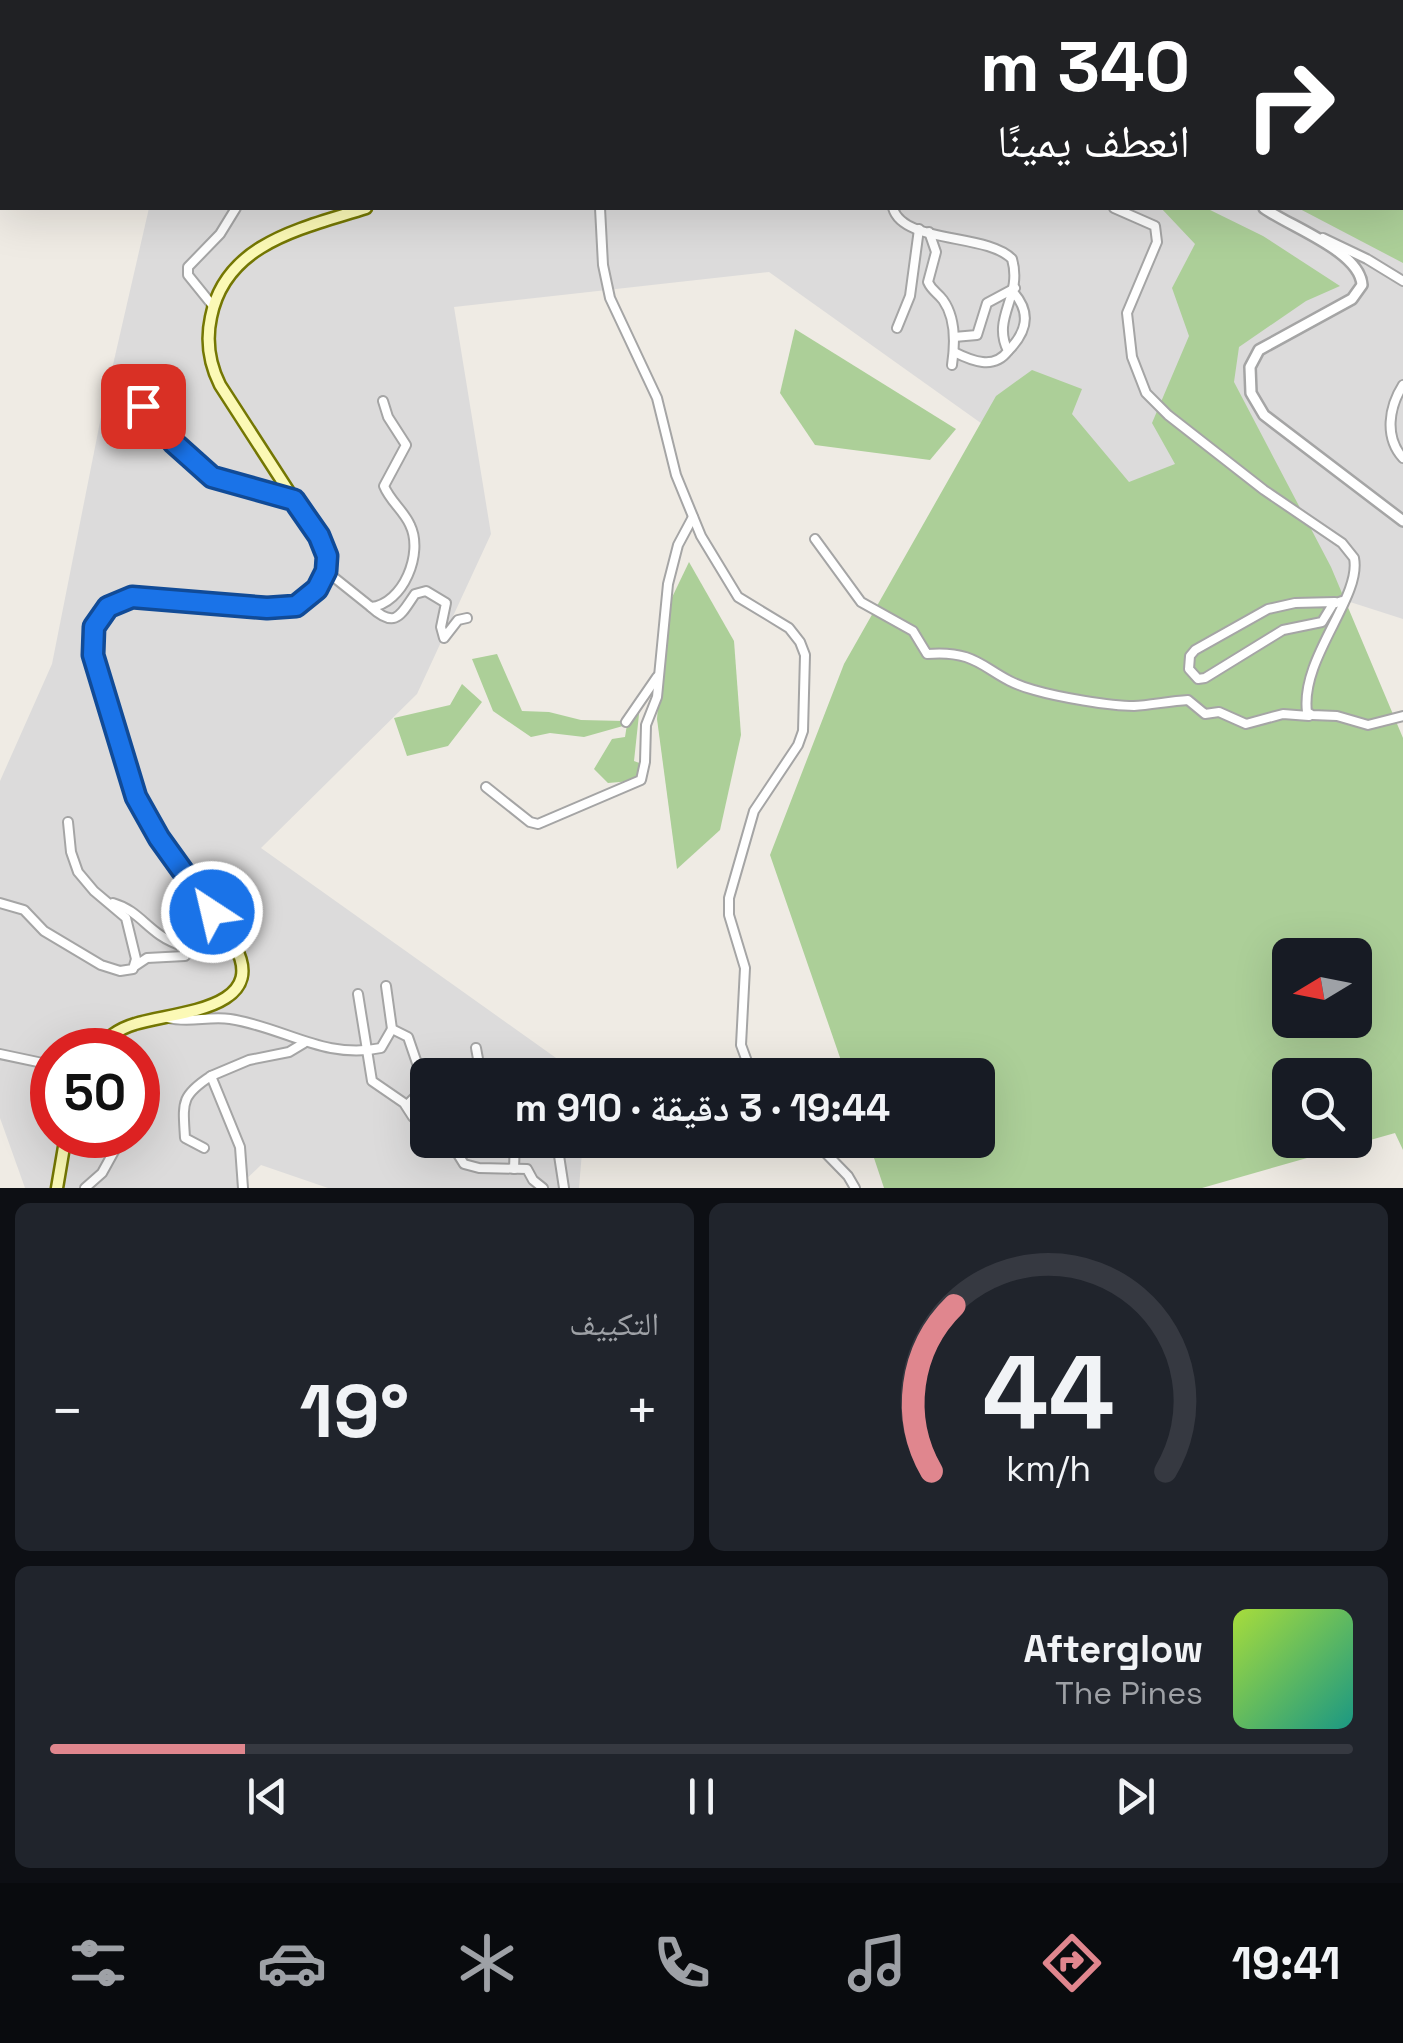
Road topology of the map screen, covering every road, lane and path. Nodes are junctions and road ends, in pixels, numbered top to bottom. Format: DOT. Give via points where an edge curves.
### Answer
graph roads {
  1 [pos="235,210"];
  2 [pos="360,210"];
  3 [pos="600,210"];
  4 [pos="893,210"];
  5 [pos="1119,210"];
  6 [pos="1270,210"];
  7 [pos="1270,210"];
  8 [pos="924,230"];
  9 [pos="1403,281"];
  10 [pos="1014,291"];
  11 [pos="213,306"];
  12 [pos="896,328"];
  13 [pos="954,337"];
  14 [pos="1008,351"];
  15 [pos="954,352"];
  16 [pos="952,365"];
  17 [pos="1403,385"];
  18 [pos="383,401"];
  19 [pos="143,406"];
  20 [pos="1403,458"];
  21 [pos="294,500"];
  22 [pos="693,517"];
  23 [pos="1403,521"];
  24 [pos="814,539"];
  25 [pos="326,571"];
  26 [pos="1339,602"];
  27 [pos="370,608"];
  28 [pos="467,618"];
  29 [pos="657,676"];
  30 [pos="1314,716"];
  31 [pos="1403,716"];
  32 [pos="626,722"];
  33 [pos="486,787"];
  34 [pos="68,822"];
  35 [pos="105,901"];
  36 [pos="0,902"];
  37 [pos="214,954"];
  38 [pos="185,956"];
  39 [pos="135,966"];
  40 [pos="386,986"];
  41 [pos="358,994"];
  42 [pos="164,1017"];
  43 [pos="124,1028"];
  44 [pos="392,1028"];
  45 [pos="304,1043"];
  46 [pos="476,1048"];
  47 [pos="369,1050"];
  48 [pos="0,1054"];
  49 [pos="478,1058"];
  50 [pos="747,1058"];
  51 [pos="30,1060"];
  52 [pos="211,1076"];
  53 [pos="407,1105"];
  54 [pos="410,1111"];
  55 [pos="204,1148"];
  56 [pos="62,1158"];
  57 [pos="110,1158"];
  58 [pos="460,1158"];
  59 [pos="514,1158"];
  60 [pos="559,1158"];
  61 [pos="830,1158"];
  62 [pos="514,1169"];
  63 [pos="57,1188"];
  64 [pos="86,1188"];
  65 [pos="243,1188"];
  66 [pos="543,1188"];
  67 [pos="564,1188"];
  68 [pos="855,1188"];
  1 -- 11 [label="street" via="188,268"];
  2 -- 11 [label="main road" via="250,253 227,277"];
  3 -- 22 [label="street" via="610,298 657,398"];
  4 -- 8 [label="street"];
  5 -- 26 [label="street" via="1158,232 1127,313 1139,380 1168,416 1347,547 1356,566"];
  6 -- 9 [label="street"];
  7 -- 23 [label="street" via="1347,258 1362,285 1352,299 1258,350 1249,381 1255,404"];
  8 -- 10 [label="street" via="1005,252 1014,264"];
  8 -- 12 [label="street"];
  8 -- 13 [label="street" via="936,252 928,282 946,306"];
  10 -- 13 [label="street" via="988,303 977,335"];
  10 -- 14 [label="street" via="1002,326"];
  10 -- 14 [label="street" via="1026,320"];
  11 -- 21 [label="main road" via="208,342 215,375"];
  13 -- 15 [label="street"];
  14 -- 15 [label="street" via="989,363"];
  15 -- 16 [label="street"];
  17 -- 20 [label="street" via="1390,418"];
  18 -- 27 [label="street" via="406,445 384,486 409,522 414,551 394,596"];
  19 -- 21 [label="street" via="212,477"];
  21 -- 25 [label="main road" via="324,546"];
  22 -- 29 [label="street" via="668,584"];
  22 -- 50 [label="street" via="738,597 788,628 806,663 803,731 754,812 730,898 745,968"];
  24 -- 30 [label="street" via="861,602 913,630 927,654 962,653 1032,690 1069,696 1134,706 1188,700 1205,714 1218,712 1246,724 1283,714"];
  25 -- 27 [label="street"];
  25 -- 42 [label="main road" via="312,596 288,608 132,597 108,607 94,627 93,655 136,797 241,960 239,981 225,1000"];
  26 -- 26 [label="street" via="1322,622 1283,630 1205,678 1189,669 1195,650 1268,608"];
  26 -- 30 [label="street" via="1313,668 1306,706"];
  27 -- 28 [label="street" via="394,618 426,591 446,603 442,637"];
  29 -- 32 [label="street"];
  29 -- 33 [label="street" via="641,780 538,824"];
  30 -- 31 [label="street" via="1368,725"];
  34 -- 35 [label="street" via="75,866"];
  35 -- 37 [label="street" via="130,908 177,944"];
  35 -- 39 [label="street" via="124,915"];
  36 -- 39 [label="street" via="24,910 44,931 101,965 124,972"];
  38 -- 39 [label="street" via="147,958"];
  40 -- 44 [label="street"];
  41 -- 47 [label="street"];
  42 -- 43 [label="main road"];
  42 -- 45 [label="street" via="228,1019"];
  44 -- 47 [label="street" via="381,1049"];
  44 -- 53 [label="street" via="408,1037 418,1063 420,1087"];
  45 -- 47 [label="street"];
  45 -- 52 [label="street"];
  46 -- 49 [label="street"];
  47 -- 53 [label="street" via="374,1084"];
  48 -- 51 [label="street"];
  52 -- 55 [label="street" via="190,1090 183,1105 185,1138"];
  52 -- 65 [label="street" via="240,1147"];
  53 -- 54 [label="street"];
  56 -- 63 [label="main road"];
  57 -- 64 [label="street"];
  58 -- 62 [label="street" via="479,1168"];
  59 -- 62 [label="street"];
  60 -- 67 [label="street"];
  61 -- 68 [label="street"];
  62 -- 66 [label="street" via="529,1170"];
}
